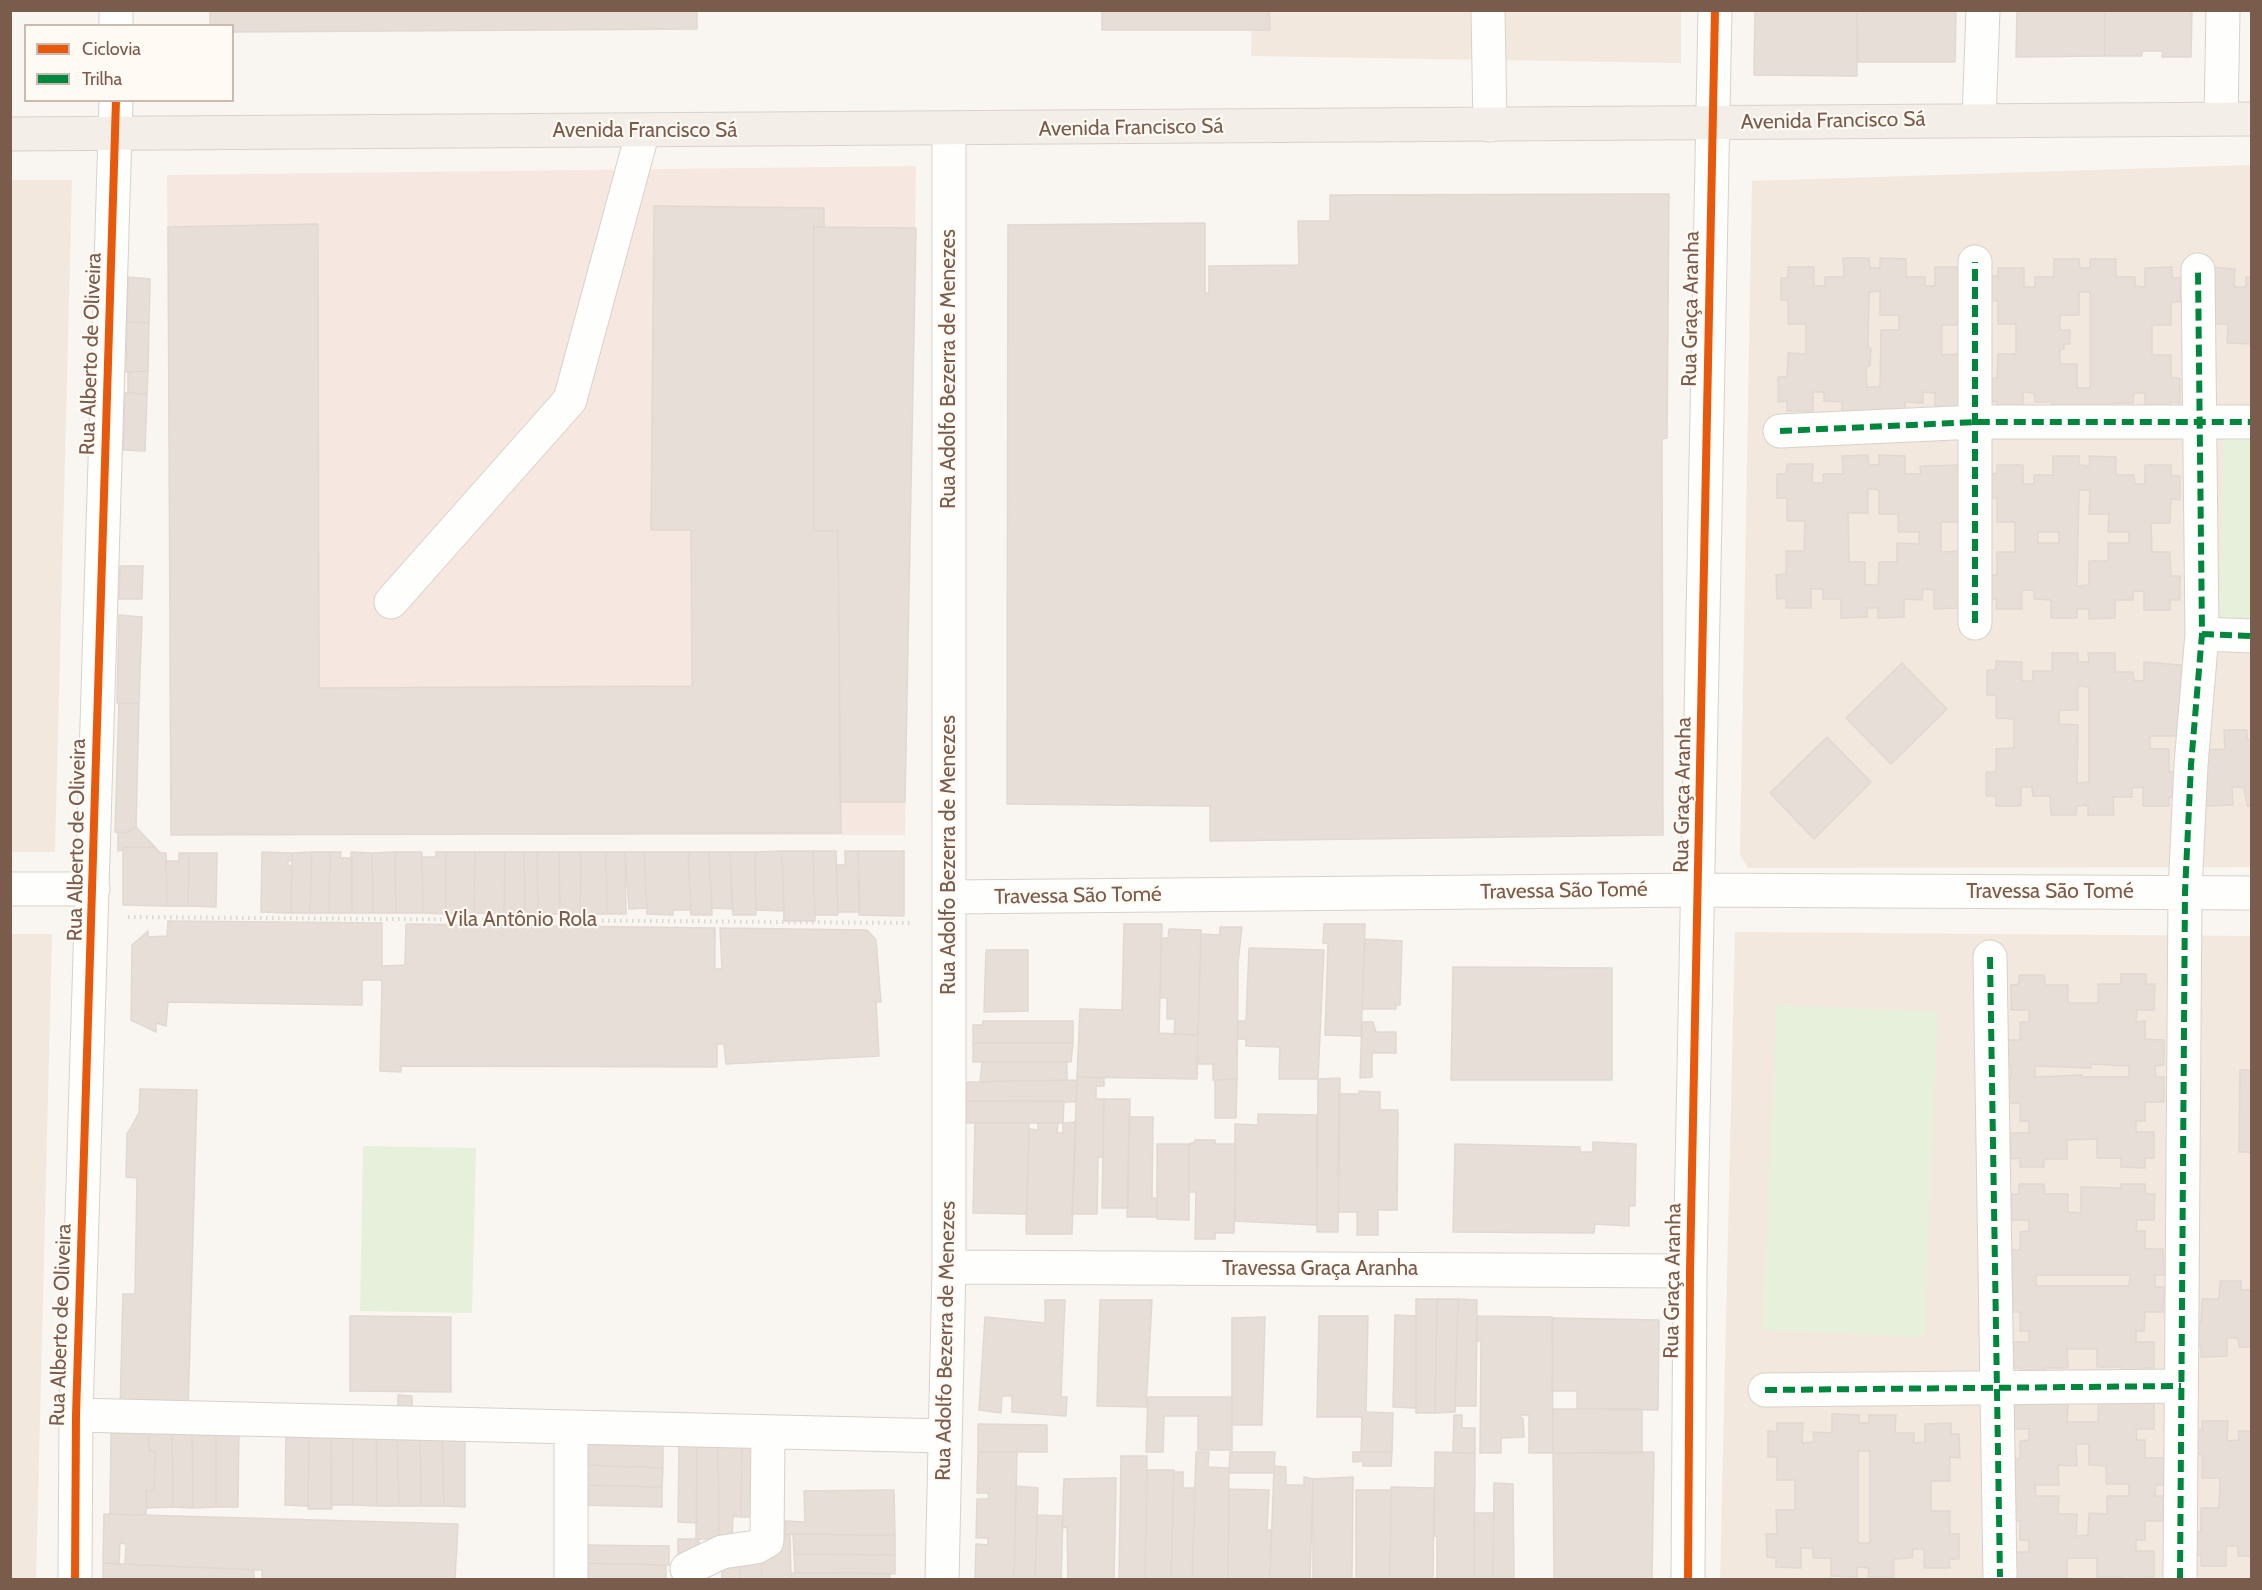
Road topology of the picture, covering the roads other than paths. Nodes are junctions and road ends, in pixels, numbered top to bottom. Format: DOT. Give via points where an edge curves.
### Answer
graph roads {
  1 [pos="1488,10"];
  2 [pos="1714,10"];
  3 [pos="1983,10"];
  4 [pos="2223,10"];
  5 [pos="116,102"];
  6 [pos="1979,119"];
  7 [pos="2236,119"];
  8 [pos="1713,123"];
  9 [pos="1490,124"];
  10 [pos="949,130"];
  11 [pos="643,131"];
  12 [pos="10,134"];
  13 [pos="116,134"];
  14 [pos="1975,261"];
  15 [pos="2198,270"];
  16 [pos="1976,422"];
  17 [pos="2252,422"];
  18 [pos="2199,423"];
  19 [pos="1780,430"];
  20 [pos="391,602"];
  21 [pos="1975,623"];
  22 [pos="2202,634"];
  23 [pos="2252,636"];
  24 [pos="10,889"];
  25 [pos="1699,890"];
  26 [pos="2185,892"];
  27 [pos="2252,893"];
  28 [pos="93,903"];
  29 [pos="949,910"];
  30 [pos="1990,957"];
  31 [pos="949,1267"];
  32 [pos="1690,1271"];
  33 [pos="2181,1386"];
  34 [pos="1997,1388"];
  35 [pos="1765,1390"];
  36 [pos="76,1415"];
  37 [pos="571,1427"];
  38 [pos="768,1431"];
  39 [pos="945,1436"];
  40 [pos="687,1569"];
  41 [pos="2000,1577"];
  42 [pos="75,1580"];
  43 [pos="571,1580"];
  44 [pos="942,1580"];
  45 [pos="1688,1580"];
  46 [pos="2180,1580"];
  1 -- 9 [label="street"];
  2 -- 8 [label="street, Rua Graça Aranha"];
  3 -- 6 [label="street"];
  4 -- 7 [label="street"];
  5 -- 13 [label="street, Rua Alberto de Oliveira"];
  6 -- 7 [label="main road, Avenida Francisco Sá"];
  6 -- 8 [label="main road, Avenida Francisco Sá"];
  8 -- 9 [label="main road, Avenida Francisco Sá"];
  8 -- 25 [label="street, Rua Graça Aranha"];
  9 -- 10 [label="main road, Avenida Francisco Sá"];
  10 -- 11 [label="main road, Avenida Francisco Sá"];
  10 -- 29 [label="street, Rua Adolfo Bezerra de Menezes"];
  11 -- 13 [label="main road, Avenida Francisco Sá"];
  11 -- 20 [label="street" via="570,400"];
  12 -- 13 [label="main road, Avenida Francisco Sá"];
  13 -- 28 [label="street, Rua Alberto de Oliveira"];
  14 -- 16 [label="street"];
  15 -- 18 [label="street"];
  16 -- 18 [label="street"];
  16 -- 19 [label="street"];
  16 -- 21 [label="street"];
  17 -- 18 [label="street"];
  18 -- 22 [label="street"];
  22 -- 23 [label="street"];
  22 -- 26 [label="street"];
  24 -- 28 [label="street"];
  25 -- 26 [label="street, Travessa São Tomé"];
  25 -- 29 [label="street, Travessa São Tomé"];
  25 -- 32 [label="street, Rua Graça Aranha"];
  26 -- 27 [label="street, Travessa São Tomé"];
  26 -- 33 [label="street"];
  28 -- 36 [label="street, Rua Alberto de Oliveira"];
  29 -- 31 [label="street, Rua Adolfo Bezerra de Menezes"];
  30 -- 34 [label="street"];
  31 -- 32 [label="street, Travessa Graça Aranha"];
  31 -- 39 [label="street, Rua Adolfo Bezerra de Menezes"];
  32 -- 45 [label="street, Rua Graça Aranha"];
  33 -- 34 [label="street"];
  33 -- 46 [label="street"];
  34 -- 35 [label="street"];
  34 -- 41 [label="street"];
  36 -- 37 [label="street"];
  36 -- 42 [label="street, Rua Alberto de Oliveira"];
  37 -- 38 [label="street"];
  37 -- 43 [label="street"];
  38 -- 39 [label="street"];
  38 -- 40 [label="street" via="767,1541 722,1552"];
  39 -- 44 [label="street, Rua Adolfo Bezerra de Menezes"];
}
